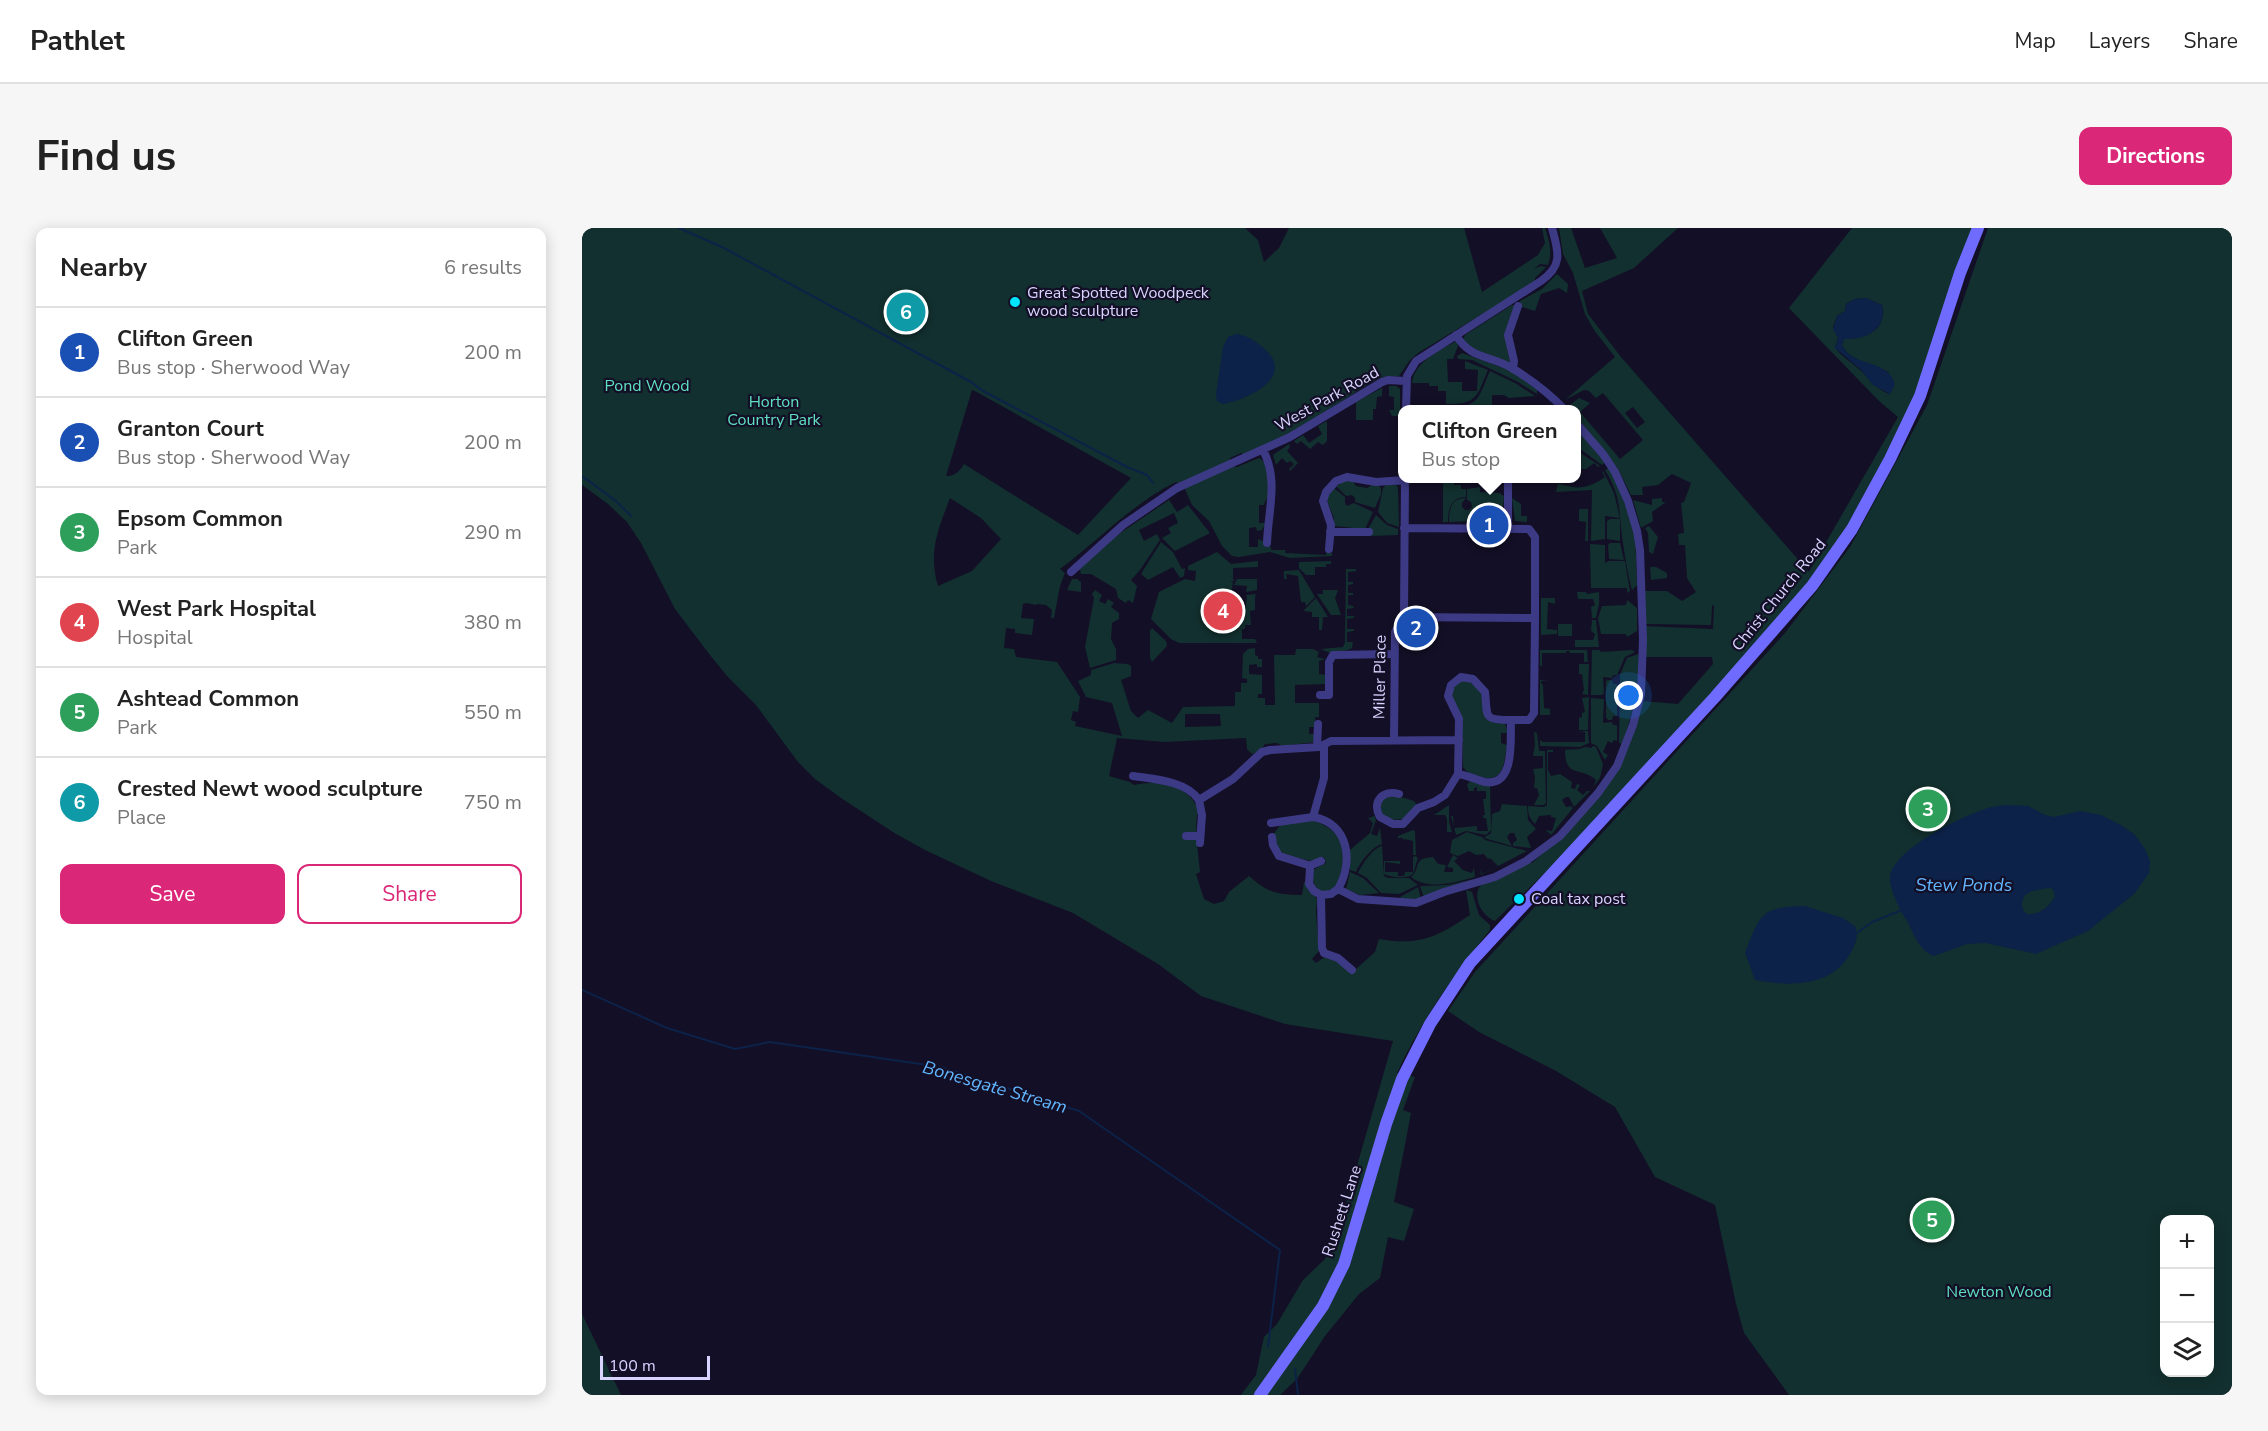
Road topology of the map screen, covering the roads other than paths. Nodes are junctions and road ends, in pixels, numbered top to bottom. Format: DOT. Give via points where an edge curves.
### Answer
graph roads {
  1 [pos="1552,228"];
  2 [pos="1978,228"];
  3 [pos="1518,306"];
  4 [pos="1456,335"];
  5 [pos="1513,369"];
  6 [pos="1406,381"];
  7 [pos="1406,405"];
  8 [pos="1560,405"];
  9 [pos="1581,429"];
  10 [pos="1263,450"];
  11 [pos="1398,480"];
  12 [pos="1405,483"];
  13 [pos="1508,483"];
  14 [pos="1404,528"];
  15 [pos="1508,528"];
  16 [pos="1330,532"];
  17 [pos="1369,532"];
  18 [pos="1267,543"];
  19 [pos="1329,549"];
  20 [pos="1071,572"];
  21 [pos="1404,617"];
  22 [pos="1535,618"];
  23 [pos="1394,654"];
  24 [pos="1329,695"];
  25 [pos="1511,720"];
  26 [pos="1318,724"];
  27 [pos="1394,740"];
  28 [pos="1459,741"];
  29 [pos="1321,746"];
  30 [pos="1458,774"];
  31 [pos="1133,776"];
  32 [pos="1399,794"];
  33 [pos="1199,800"];
  34 [pos="1313,817"];
  35 [pos="1270,823"];
  36 [pos="1186,836"];
  37 [pos="1272,837"];
  38 [pos="1321,861"];
  39 [pos="1309,866"];
  40 [pos="1338,889"];
  41 [pos="1321,895"];
  42 [pos="1323,952"];
  43 [pos="1315,960"];
  44 [pos="1352,970"];
  45 [pos="1430,1024"];
  46 [pos="1260,1395"];
  1 -- 4 [label="street" via="1559,254 1550,274"];
  2 -- 45 [label="main road, Christ Church Road" via="1920,396 1844,542 1812,586 1715,697 1470,963"];
  3 -- 5 [label="street" via="1508,335"];
  4 -- 5 [label="street" via="1465,349"];
  4 -- 6 [label="street" via="1416,361"];
  5 -- 8 [label="street"];
  6 -- 7 [label="street"];
  6 -- 10 [label="street, West Park Road" via="1382,382"];
  9 -- 40 [label="street" via="1615,472 1628,501 1640,550 1641,694 1617,766 1556,840 1495,877 1418,903 1358,899"];
  10 -- 18 [label="street" via="1269,460 1273,487"];
  10 -- 20 [label="street, West Park Road" via="1162,498 1123,525"];
  11 -- 16 [label="street" via="1340,479 1324,498"];
  12 -- 14 [label="street, Miller Place"];
  13 -- 15 [label="street"];
  14 -- 15 [label="street"];
  14 -- 21 [label="street, Miller Place"];
  15 -- 22 [label="street" via="1527,528 1534,535"];
  16 -- 17 [label="street"];
  16 -- 19 [label="street"];
  21 -- 22 [label="street"];
  21 -- 23 [label="street, Miller Place" via="1395,632"];
  22 -- 25 [label="street" via="1534,714 1529,720"];
  23 -- 24 [label="street" via="1333,655 1329,662"];
  23 -- 27 [label="street, Miller Place"];
  25 -- 28 [label="street" via="1489,718 1484,690 1473,679 1461,677 1451,685 1448,694 1459,717"];
  25 -- 30 [label="street" via="1509,763 1503,776 1489,782"];
  26 -- 29 [label="street"];
  27 -- 28 [label="street"];
  27 -- 29 [label="street" via="1331,741"];
  28 -- 30 [label="street"];
  29 -- 33 [label="street" via="1262,752 1230,781"];
  29 -- 34 [label="street" via="1324,777"];
  30 -- 32 [label="street" via="1445,795 1418,808 1398,825 1383,819 1376,808 1384,794"];
  31 -- 33 [label="street" via="1178,785"];
  33 -- 36 [label="street" via="1200,839"];
  34 -- 35 [label="street"];
  34 -- 40 [label="street" via="1335,827 1345,844 1348,863"];
  37 -- 39 [label="street" via="1279,856"];
  38 -- 39 [label="street"];
  39 -- 41 [label="street" via="1309,884"];
  40 -- 41 [label="street"];
  41 -- 42 [label="street"];
  42 -- 43 [label="street"];
  42 -- 44 [label="street" via="1340,959"];
  45 -- 46 [label="main road, Rushett Lane" via="1402,1079 1344,1264 1323,1306"];
}
